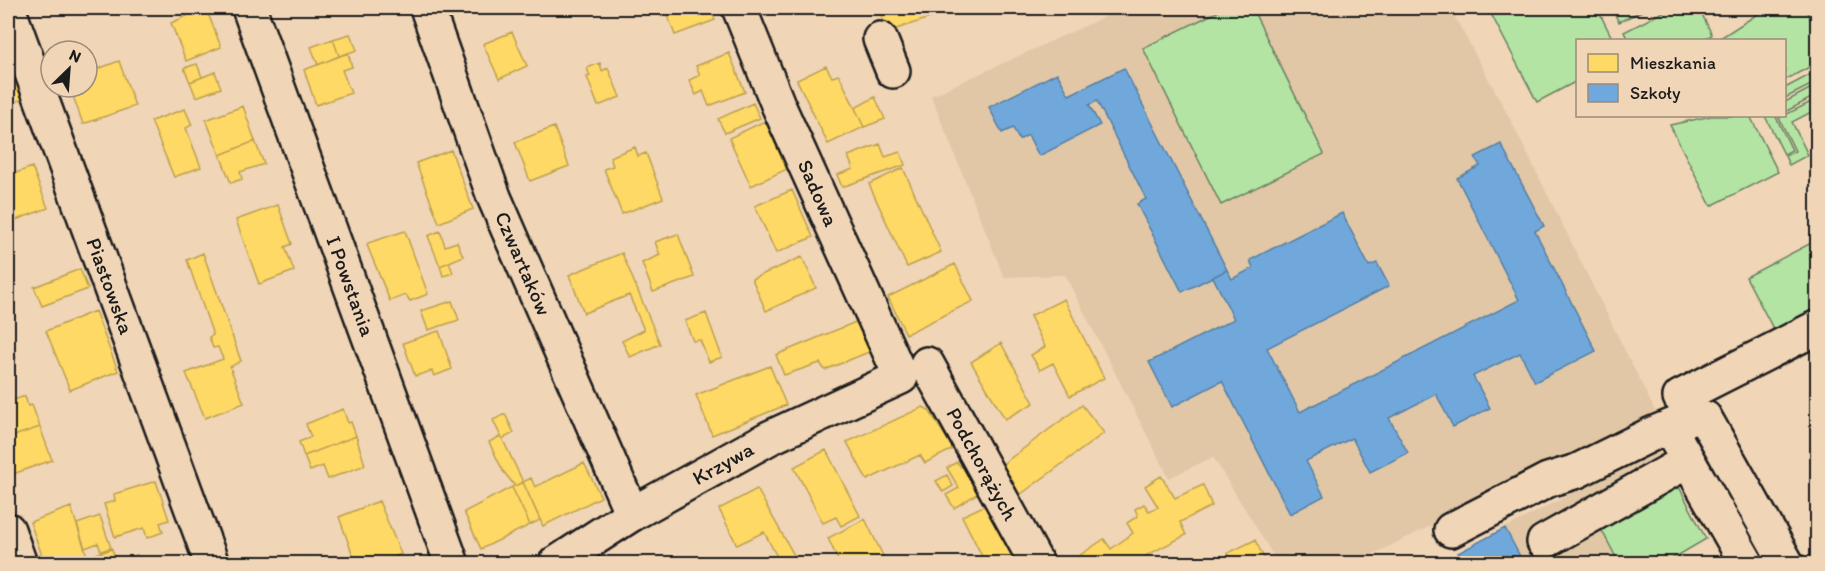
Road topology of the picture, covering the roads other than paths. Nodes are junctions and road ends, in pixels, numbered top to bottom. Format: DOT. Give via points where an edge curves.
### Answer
graph roads {
  1 [pos="8,8"];
  2 [pos="249,8"];
  3 [pos="427,8"];
  4 [pos="739,8"];
  5 [pos="880,39"];
  6 [pos="893,71"];
  7 [pos="1818,327"];
  8 [pos="914,370"];
  9 [pos="1681,410"];
  10 [pos="1688,461"];
  11 [pos="632,514"];
  12 [pos="8,530"];
  13 [pos="1451,530"];
  14 [pos="1544,542"];
  15 [pos="20,564"];
  16 [pos="212,564"];
  17 [pos="452,564"];
  18 [pos="555,564"];
  19 [pos="1037,564"];
  20 [pos="1747,564"];
  21 [pos="1786,564"];
  1 -- 16 [label="street, Piastowska"];
  2 -- 17 [label="street, I Powstania"];
  3 -- 11 [label="street, Czwartaków" via="494,197"];
  4 -- 8 [label="street, Sadowa" via="779,107"];
  5 -- 6 [label="street"];
  7 -- 9 [label="street"];
  8 -- 11 [label="street, Krzywa" via="769,438"];
  8 -- 19 [label="street, Podchorążych"];
  9 -- 10 [label="street" via="1674,436"];
  9 -- 13 [label="street" via="1652,434 1577,471 1548,480"];
  9 -- 21 [label="street" via="1705,418"];
  10 -- 14 [label="street"];
  10 -- 20 [label="street"];
  11 -- 18 [label="street, Krzywa"];
  12 -- 15 [label="street"];
}
